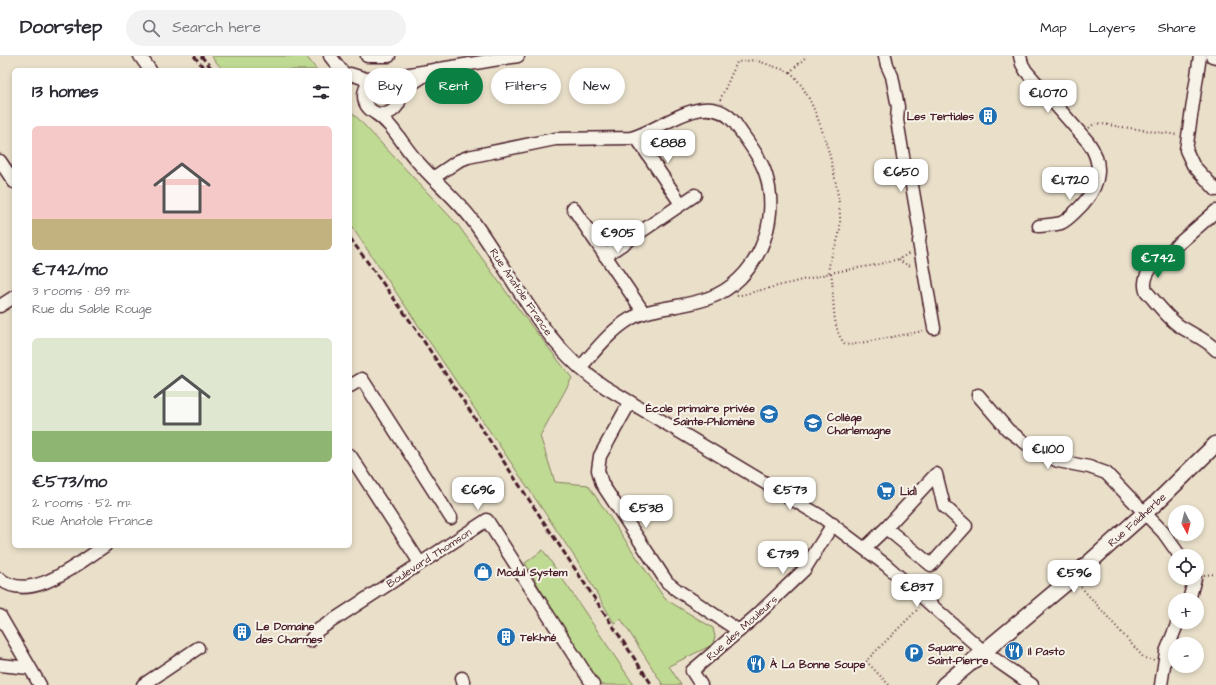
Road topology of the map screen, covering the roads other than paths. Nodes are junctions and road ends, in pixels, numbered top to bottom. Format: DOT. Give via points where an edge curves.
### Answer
graph roads {
  1 [pos="140,56"];
  2 [pos="330,56"];
  3 [pos="367,56"];
  4 [pos="389,56"];
  5 [pos="518,56"];
  6 [pos="885,56"];
  7 [pos="1020,56"];
  8 [pos="1200,56"];
  9 [pos="1212,56"];
  10 [pos="1216,57"];
  11 [pos="149,68"];
  12 [pos="340,68"];
  13 [pos="445,68"];
  14 [pos="352,75"];
  15 [pos="364,78"];
  16 [pos="352,82"];
  17 [pos="364,100"];
  18 [pos="366,104"];
  19 [pos="397,104"];
  20 [pos="399,104"];
  21 [pos="375,113"];
  22 [pos="636,137"];
  23 [pos="408,150"];
  24 [pos="0,161"];
  25 [pos="433,178"];
  26 [pos="12,179"];
  27 [pos="1216,190"];
  28 [pos="695,195"];
  29 [pos="681,204"];
  30 [pos="573,208"];
  31 [pos="1216,211"];
  32 [pos="1039,226"];
  33 [pos="605,256"];
  34 [pos="12,298"];
  35 [pos="0,306"];
  36 [pos="644,313"];
  37 [pos="934,328"];
  38 [pos="1216,350"];
  39 [pos="580,368"];
  40 [pos="352,385"];
  41 [pos="978,395"];
  42 [pos="630,402"];
  43 [pos="1216,444"];
  44 [pos="352,458"];
  45 [pos="1145,512"];
  46 [pos="451,518"];
  47 [pos="833,524"];
  48 [pos="886,528"];
  49 [pos="1168,538"];
  50 [pos="1171,541"];
  51 [pos="102,548"];
  52 [pos="865,548"];
  53 [pos="1180,549"];
  54 [pos="420,563"];
  55 [pos="0,579"];
  56 [pos="0,616"];
  57 [pos="1175,629"];
  58 [pos="739,631"];
  59 [pos="310,641"];
  60 [pos="198,648"];
  61 [pos="983,651"];
  62 [pos="0,665"];
  63 [pos="29,668"];
  64 [pos="40,685"];
  65 [pos="144,685"];
  66 [pos="593,685"];
  67 [pos="701,685"];
  68 [pos="944,685"];
  69 [pos="1032,685"];
  70 [pos="1161,685"];
  1 -- 11 [label="street"];
  2 -- 12 [label="street"];
  3 -- 4 [label="street"];
  5 -- 13 [label="street"];
  6 -- 37 [label="street" via="898,107 897,120 904,162 910,174"];
  7 -- 32 [label="street" via="1026,71 1081,133 1096,158 1098,176 1094,192 1086,202 1065,221"];
  8 -- 27 [label="street" via="1186,150 1193,165"];
  9 -- 10 [label="street"];
  14 -- 15 [label="street"];
  16 -- 17 [label="street"];
  18 -- 21 [label="street"];
  19 -- 21 [label="street" via="390,113"];
  20 -- 23 [label="street, Rue Anatole France" via="398,124"];
  21 -- 23 [label="street, Rue Anatole France" via="387,122"];
  22 -- 25 [label="street" via="550,139 468,157"];
  22 -- 29 [label="street"];
  22 -- 36 [label="street" via="691,111 716,110 726,114 758,158 766,176 770,207 762,245 752,264 727,289 702,300"];
  23 -- 25 [label="street, Rue Anatole France"];
  24 -- 26 [label="street"];
  25 -- 39 [label="street, Rue Anatole France" via="473,221 542,326"];
  28 -- 29 [label="street"];
  29 -- 33 [label="street"];
  30 -- 33 [label="street"];
  31 -- 38 [label="street" via="1151,268 1144,285 1146,291 1172,320 1208,341"];
  33 -- 36 [label="street"];
  34 -- 35 [label="street"];
  36 -- 39 [label="street" via="618,328"];
  39 -- 42 [label="street, Rue Anatole France" via="599,384"];
  40 -- 46 [label="street" via="362,379"];
  41 -- 45 [label="street" via="999,421 1021,441 1047,457 1106,473"];
  42 -- 47 [label="street, Rue Anatole France"];
  42 -- 58 [label="street" via="598,460 602,484 667,582"];
  43 -- 45 [label="main road, Rue Faidherbe"];
  44 -- 54 [label="street"];
  45 -- 49 [label="street"];
  45 -- 61 [label="main road, Rue Faidherbe" via="1030,614"];
  47 -- 52 [label="street, Rue Anatole France"];
  47 -- 58 [label="street, Rue des Mouleurs" via="804,570"];
  48 -- 48 [label="street" via="936,474 944,506 966,526 931,565"];
  48 -- 52 [label="street"];
  50 -- 53 [label="street"];
  51 -- 55 [label="street" via="44,584 25,589 7,585"];
  52 -- 61 [label="street, Rue Anatole France"];
  54 -- 59 [label="street, Boulevard Thomson" via="318,630"];
  54 -- 66 [label="street, Boulevard Thomson" via="487,520"];
  56 -- 63 [label="street"];
  57 -- 70 [label="street" via="1164,661"];
  58 -- 67 [label="street, Rue des Mouleurs" via="692,671"];
  60 -- 65 [label="street"];
  61 -- 68 [label="main road, Rue Faidherbe"];
  61 -- 69 [label="street, Rue Anatole France"];
  62 -- 63 [label="street"];
  63 -- 64 [label="street"];
}
